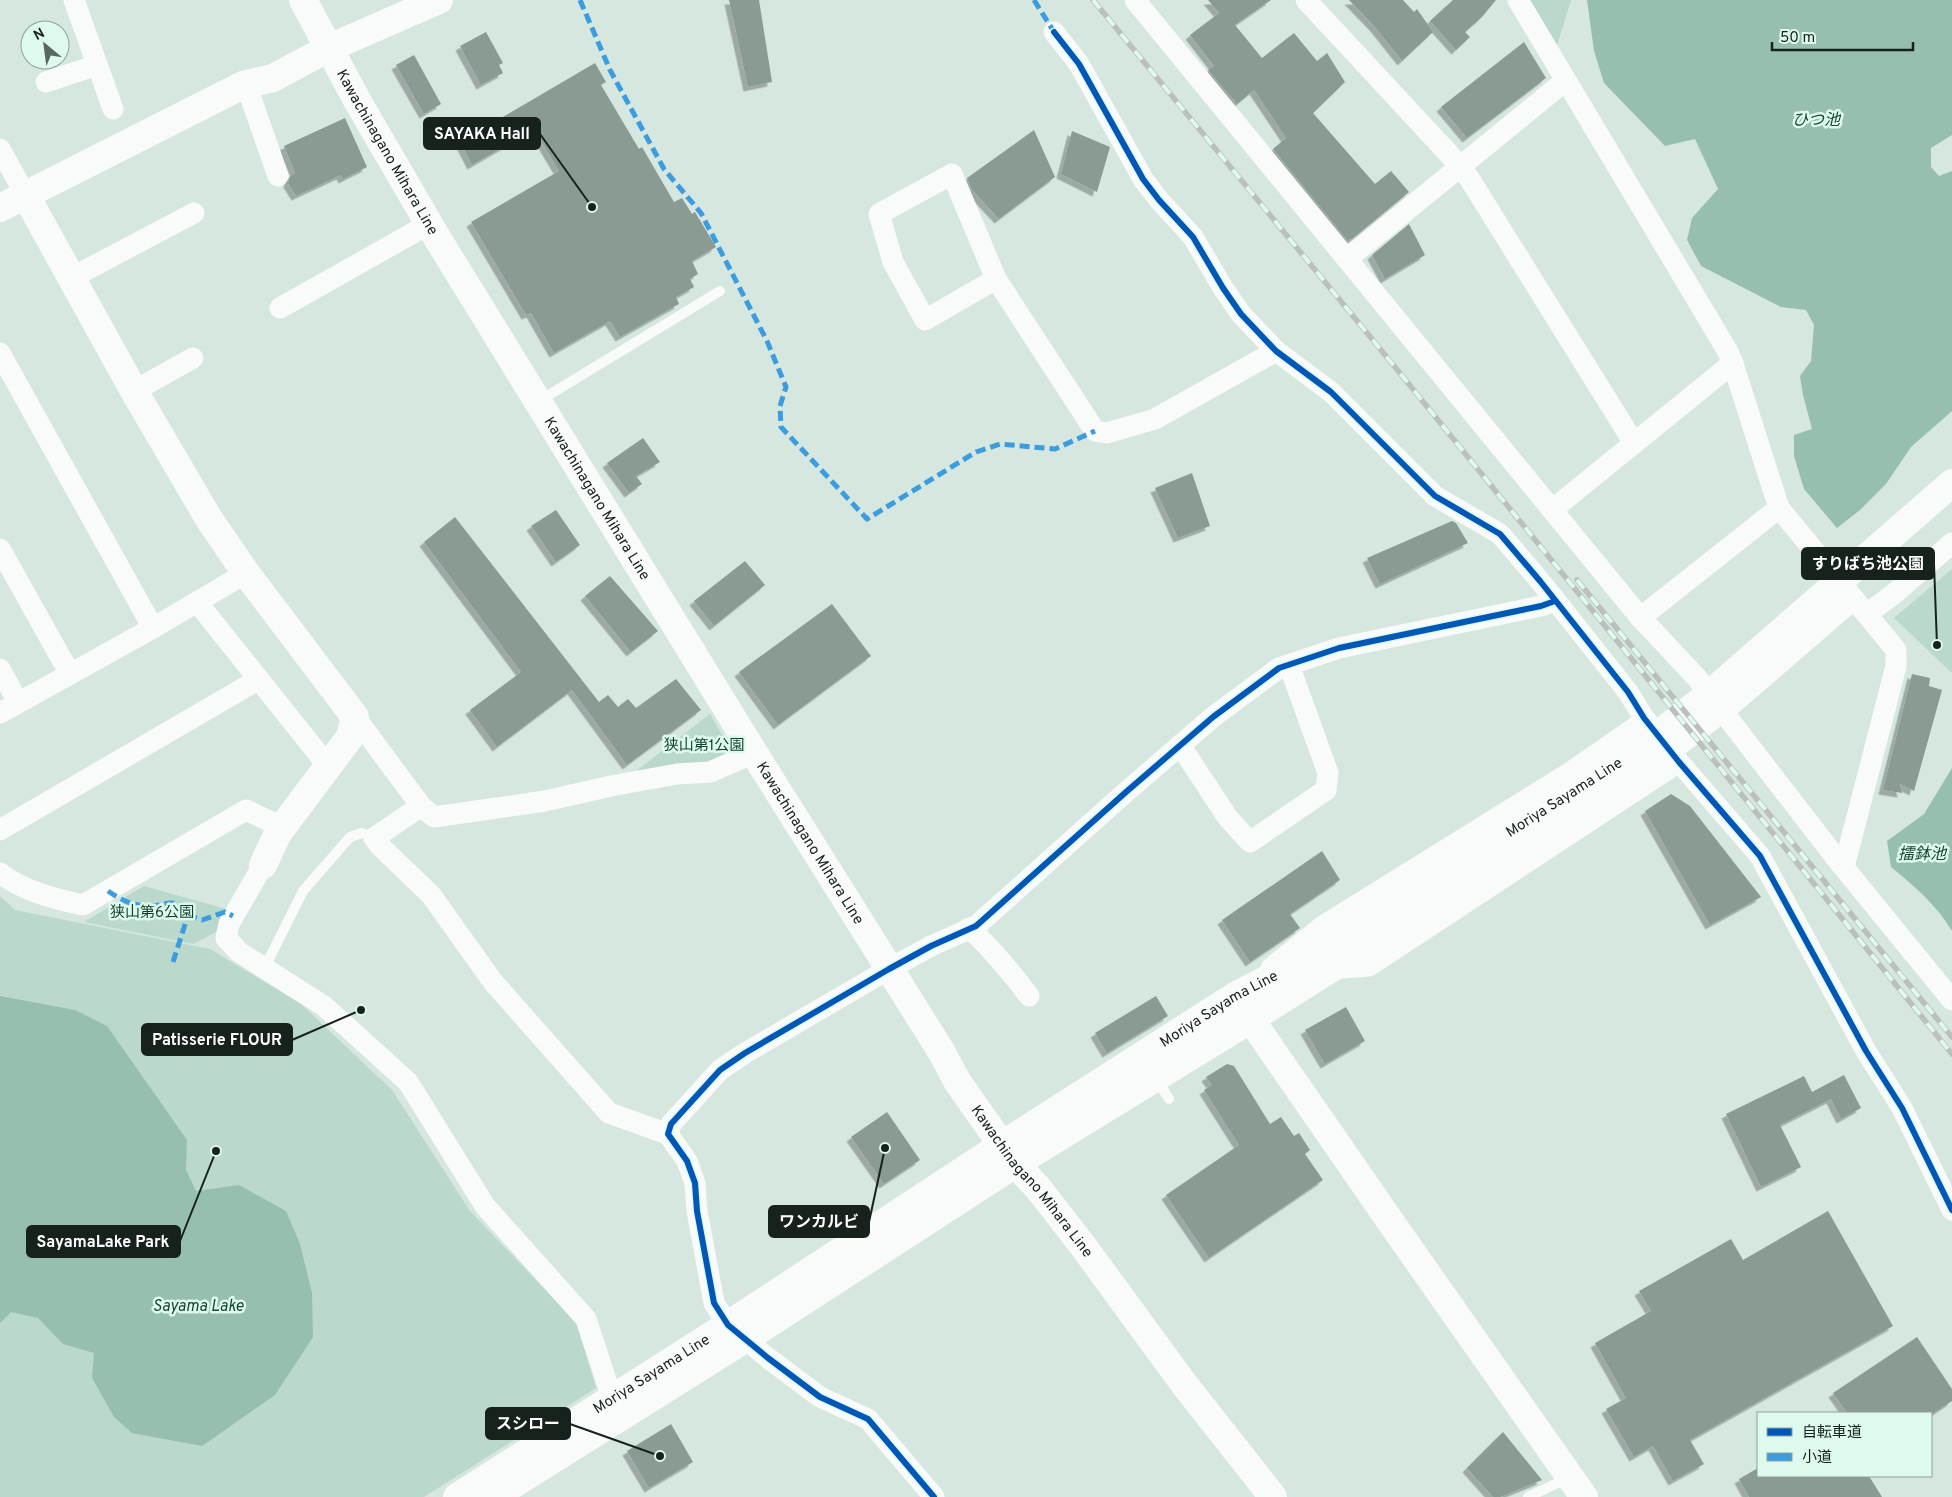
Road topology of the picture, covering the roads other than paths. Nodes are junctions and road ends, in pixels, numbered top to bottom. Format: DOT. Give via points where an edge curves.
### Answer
graph roads {
  1 [pos="74,0"];
  2 [pos="303,0"];
  3 [pos="440,0"];
  4 [pos="1135,0"];
  5 [pos="1306,0"];
  6 [pos="1518,0"];
  7 [pos="1054,32"];
  8 [pos="329,48"];
  9 [pos="97,65"];
  10 [pos="1564,81"];
  11 [pos="46,82"];
  12 [pos="246,84"];
  13 [pos="113,109"];
  14 [pos="0,149"];
  15 [pos="1460,167"];
  16 [pos="278,176"];
  17 [pos="25,194"];
  18 [pos="0,208"];
  19 [pos="194,213"];
  20 [pos="429,224"];
  21 [pos="1347,260"];
  22 [pos="71,278"];
  23 [pos="996,279"];
  24 [pos="720,291"];
  25 [pos="280,308"];
  26 [pos="1276,351"];
  27 [pos="0,352"];
  28 [pos="193,358"];
  29 [pos="1733,363"];
  30 [pos="134,391"];
  31 [pos="538,402"];
  32 [pos="1634,443"];
  33 [pos="1952,483"];
  34 [pos="1952,507"];
  35 [pos="1779,508"];
  36 [pos="1552,510"];
  37 [pos="1899,542"];
  38 [pos="1952,543"];
  39 [pos="0,549"];
  40 [pos="1830,572"];
  41 [pos="246,573"];
  42 [pos="1555,601"];
  43 [pos="197,602"];
  44 [pos="1861,607"];
  45 [pos="1640,618"];
  46 [pos="152,628"];
  47 [pos="1288,665"];
  48 [pos="0,669"];
  49 [pos="70,674"];
  50 [pos="259,679"];
  51 [pos="1701,684"];
  52 [pos="18,702"];
  53 [pos="1723,712"];
  54 [pos="0,713"];
  55 [pos="355,717"];
  56 [pos="1646,720"];
  57 [pos="1180,745"];
  58 [pos="754,753"];
  59 [pos="1679,762"];
  60 [pos="328,766"];
  61 [pos="421,806"];
  62 [pos="1543,823"];
  63 [pos="282,827"];
  64 [pos="0,830"];
  65 [pos="374,838"];
  66 [pos="263,865"];
  67 [pos="1844,868"];
  68 [pos="0,873"];
  69 [pos="970,928"];
  70 [pos="265,967"];
  71 [pos="889,969"];
  72 [pos="1330,969"];
  73 [pos="1029,996"];
  74 [pos="1235,996"];
  75 [pos="1952,1000"];
  76 [pos="1251,1018"];
  77 [pos="668,1134"];
  78 [pos="1008,1154"];
  79 [pos="1952,1210"];
  80 [pos="737,1332"];
  81 [pos="612,1398"];
  82 [pos="1577,1487"];
  83 [pos="457,1497"];
  84 [pos="493,1497"];
  85 [pos="934,1497"];
  86 [pos="1273,1497"];
  87 [pos="1528,1497"];
  1 -- 9 [label="street"];
  2 -- 8 [label="main road, Kawachinagano Mihara Line"];
  3 -- 8 [label="main road"];
  4 -- 21 [label="street"];
  5 -- 15 [label="street"];
  6 -- 10 [label="street"];
  7 -- 26 [label="street" via="1079,64 1143,179 1193,237 1241,314"];
  8 -- 12 [label="main road" via="273,78"];
  8 -- 20 [label="main road, Kawachinagano Mihara Line"];
  9 -- 11 [label="street"];
  9 -- 13 [label="street"];
  10 -- 15 [label="street"];
  10 -- 29 [label="street"];
  12 -- 16 [label="street"];
  12 -- 17 [label="main road"];
  14 -- 17 [label="street"];
  15 -- 21 [label="street"];
  15 -- 32 [label="street"];
  17 -- 18 [label="main road"];
  17 -- 22 [label="main road"];
  19 -- 22 [label="street"];
  20 -- 25 [label="street"];
  20 -- 31 [label="main road, Kawachinagano Mihara Line"];
  21 -- 36 [label="street"];
  22 -- 30 [label="main road"];
  23 -- 23 [label="street" via="952,174 879,214 893,262 924,320"];
  23 -- 26 [label="street" via="1095,431 1107,433 1155,420"];
  24 -- 31 [label="lane"];
  26 -- 42 [label="street" via="1331,392 1435,496 1500,534"];
  27 -- 46 [label="street"];
  28 -- 30 [label="street"];
  29 -- 32 [label="street"];
  29 -- 35 [label="street"];
  30 -- 41 [label="main road" via="209,519"];
  31 -- 58 [label="main road, Kawachinagano Mihara Line"];
  32 -- 36 [label="street"];
  33 -- 37 [label="main road, Moriya Sayama Line"];
  34 -- 37 [label="main road, Moriya Sayama Line"];
  35 -- 40 [label="street"];
  35 -- 45 [label="street"];
  36 -- 45 [label="street"];
  37 -- 62 [label="main road, Moriya Sayama Line" via="1665,729 1594,779"];
  38 -- 44 [label="street" via="1895,593"];
  39 -- 49 [label="street"];
  40 -- 44 [label="street"];
  40 -- 51 [label="street"];
  41 -- 43 [label="street"];
  41 -- 55 [label="main road"];
  42 -- 47 [label="street" via="1339,648"];
  42 -- 56 [label="street" via="1628,692"];
  43 -- 46 [label="street"];
  43 -- 50 [label="street"];
  44 -- 53 [label="street"];
  44 -- 67 [label="street" via="1892,643 1898,658"];
  45 -- 51 [label="street"];
  46 -- 49 [label="street"];
  47 -- 57 [label="street" via="1246,692"];
  47 -- 57 [label="street" via="1328,773 1326,790 1250,842 1228,818"];
  48 -- 52 [label="street"];
  49 -- 52 [label="street"];
  50 -- 60 [label="street"];
  50 -- 64 [label="street"];
  51 -- 53 [label="street"];
  52 -- 54 [label="street"];
  53 -- 67 [label="street"];
  55 -- 60 [label="main road" via="350,737"];
  55 -- 61 [label="street"];
  56 -- 59 [label="street"];
  56 -- 74 [label="street" via="1571,772 1324,926"];
  57 -- 69 [label="street"];
  58 -- 61 [label="street" via="710,772 677,774 545,801 434,817"];
  58 -- 71 [label="main road, Kawachinagano Mihara Line"];
  59 -- 72 [label="street" via="1369,966"];
  59 -- 79 [label="street" via="1760,856 1866,1051 1902,1108"];
  60 -- 63 [label="main road"];
  61 -- 65 [label="street"];
  62 -- 72 [label="main road, Moriya Sayama Line"];
  62 -- 74 [label="main road, Moriya Sayama Line" via="1326,949"];
  63 -- 66 [label="main road"];
  63 -- 68 [label="street" via="246,810 83,905 52,898"];
  65 -- 70 [label="lane" via="362,833 350,837 314,877 303,891"];
  65 -- 77 [label="street" via="431,895 493,982 609,1113"];
  66 -- 70 [label="street" via="229,924 226,938 239,952"];
  67 -- 75 [label="street"];
  69 -- 71 [label="street"];
  69 -- 73 [label="street"];
  70 -- 81 [label="street" via="324,1006 408,1082 485,1206 586,1319"];
  71 -- 77 [label="street" via="720,1070 671,1124"];
  71 -- 78 [label="main road, Kawachinagano Mihara Line" via="941,1050 956,1081"];
  72 -- 76 [label="main road, Moriya Sayama Line"];
  74 -- 76 [label="main road"];
  74 -- 78 [label="main road, Moriya Sayama Line"];
  76 -- 78 [label="main road, Moriya Sayama Line" via="1162,1088"];
  76 -- 82 [label="main road"];
  77 -- 80 [label="street" via="686,1161 695,1184 714,1303"];
  78 -- 80 [label="main road, Moriya Sayama Line"];
  78 -- 86 [label="main road, Kawachinagano Mihara Line" via="1044,1195 1184,1384"];
  80 -- 81 [label="main road, Moriya Sayama Line"];
  80 -- 84 [label="main road, Moriya Sayama Line"];
  80 -- 85 [label="street" via="820,1397 868,1419"];
  81 -- 83 [label="main road, Moriya Sayama Line"];
  82 -- 87 [label="lane"];
}
